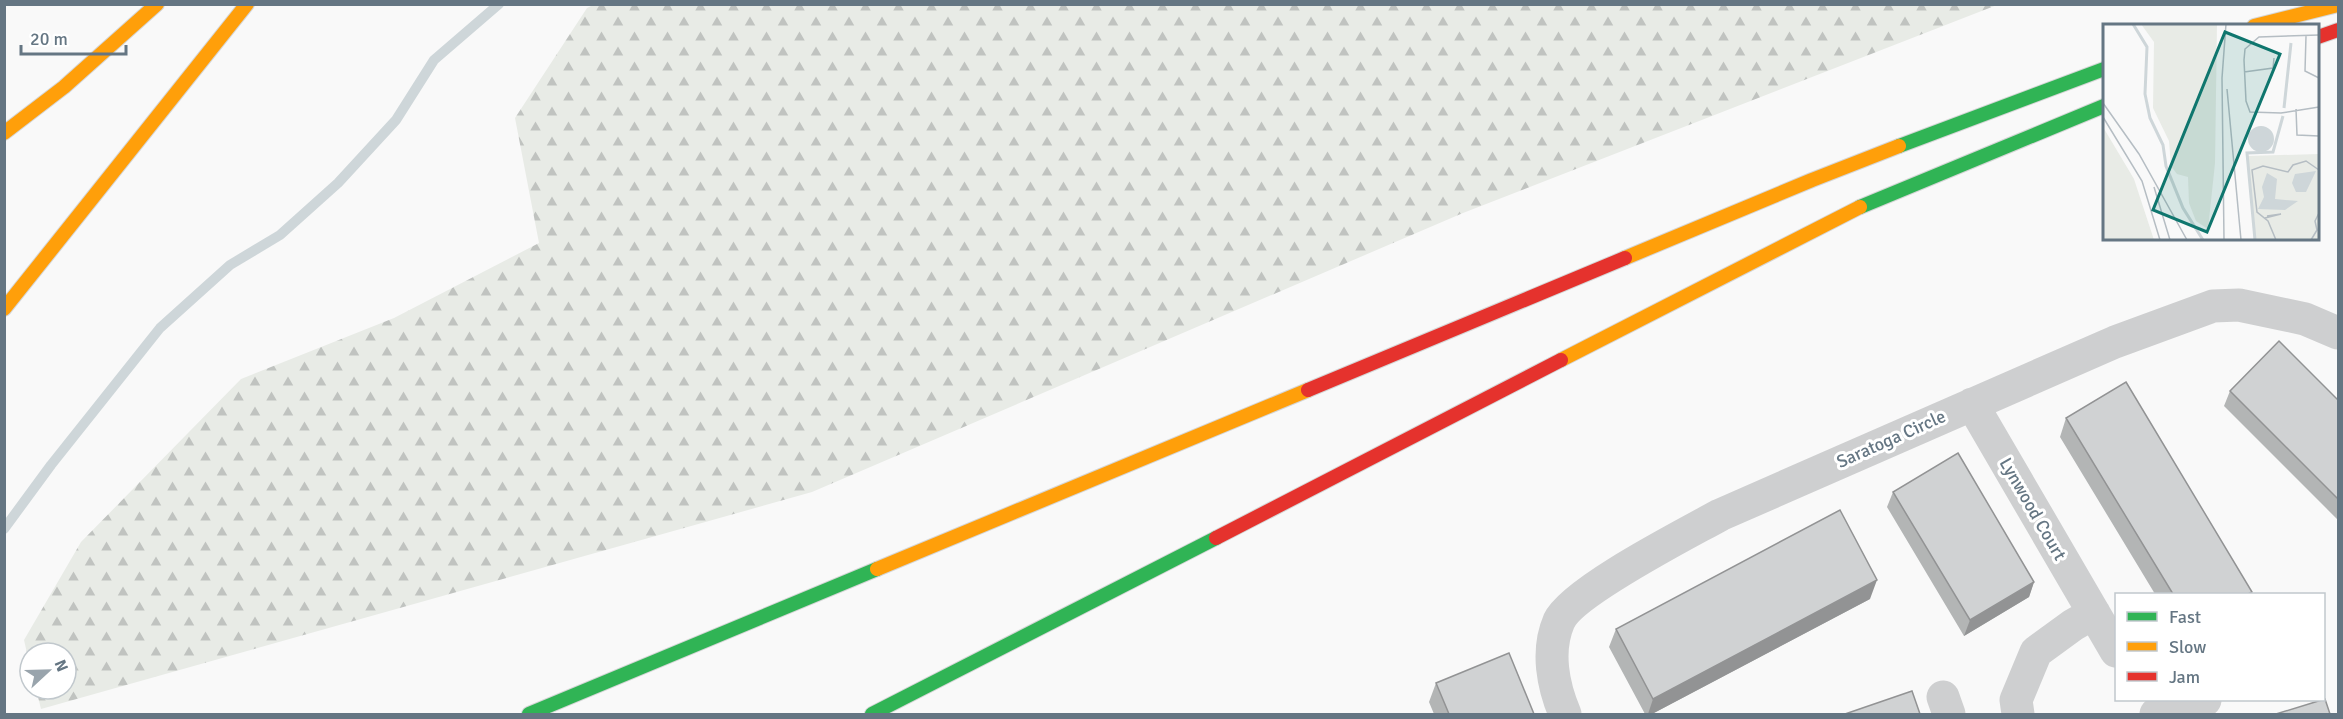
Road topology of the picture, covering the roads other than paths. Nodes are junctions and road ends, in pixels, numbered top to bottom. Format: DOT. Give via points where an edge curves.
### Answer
graph roads {
  1 [pos="157,4"];
  2 [pos="247,4"];
  3 [pos="2338,4"];
  4 [pos="2262,24"];
  5 [pos="2338,30"];
  6 [pos="2319,37"];
  7 [pos="2103,69"];
  8 [pos="2103,106"];
  9 [pos="4,133"];
  10 [pos="4,309"];
  11 [pos="2338,333"];
  12 [pos="1971,404"];
  13 [pos="2094,613"];
  14 [pos="2115,649"];
  15 [pos="2146,701"];
  16 [pos="2198,701"];
  17 [pos="530,714"];
  18 [pos="872,714"];
  19 [pos="1565,714"];
  20 [pos="2018,714"];
  21 [pos="2155,714"];
  1 -- 9 [label="highway" via="64,87"];
  2 -- 10 [label="highway"];
  3 -- 4 [label="highway"];
  5 -- 6 [label="highway"];
  7 -- 17 [label="highway" via="1812,180"];
  8 -- 18 [label="highway" via="1866,204"];
  11 -- 12 [label="street, Saratoga Circle" via="2305,319 2239,305 2213,306 2115,342"];
  12 -- 13 [label="street, Lynwood Court"];
  12 -- 19 [label="street, Saratoga Circle" via="1720,515 1593,589 1560,620 1552,651 1555,690"];
  13 -- 14 [label="street, Lynwood Court"];
  13 -- 20 [label="street" via="2036,652 2016,700"];
  15 -- 21 [label="street"];
  16 -- 21 [label="street"];
}
